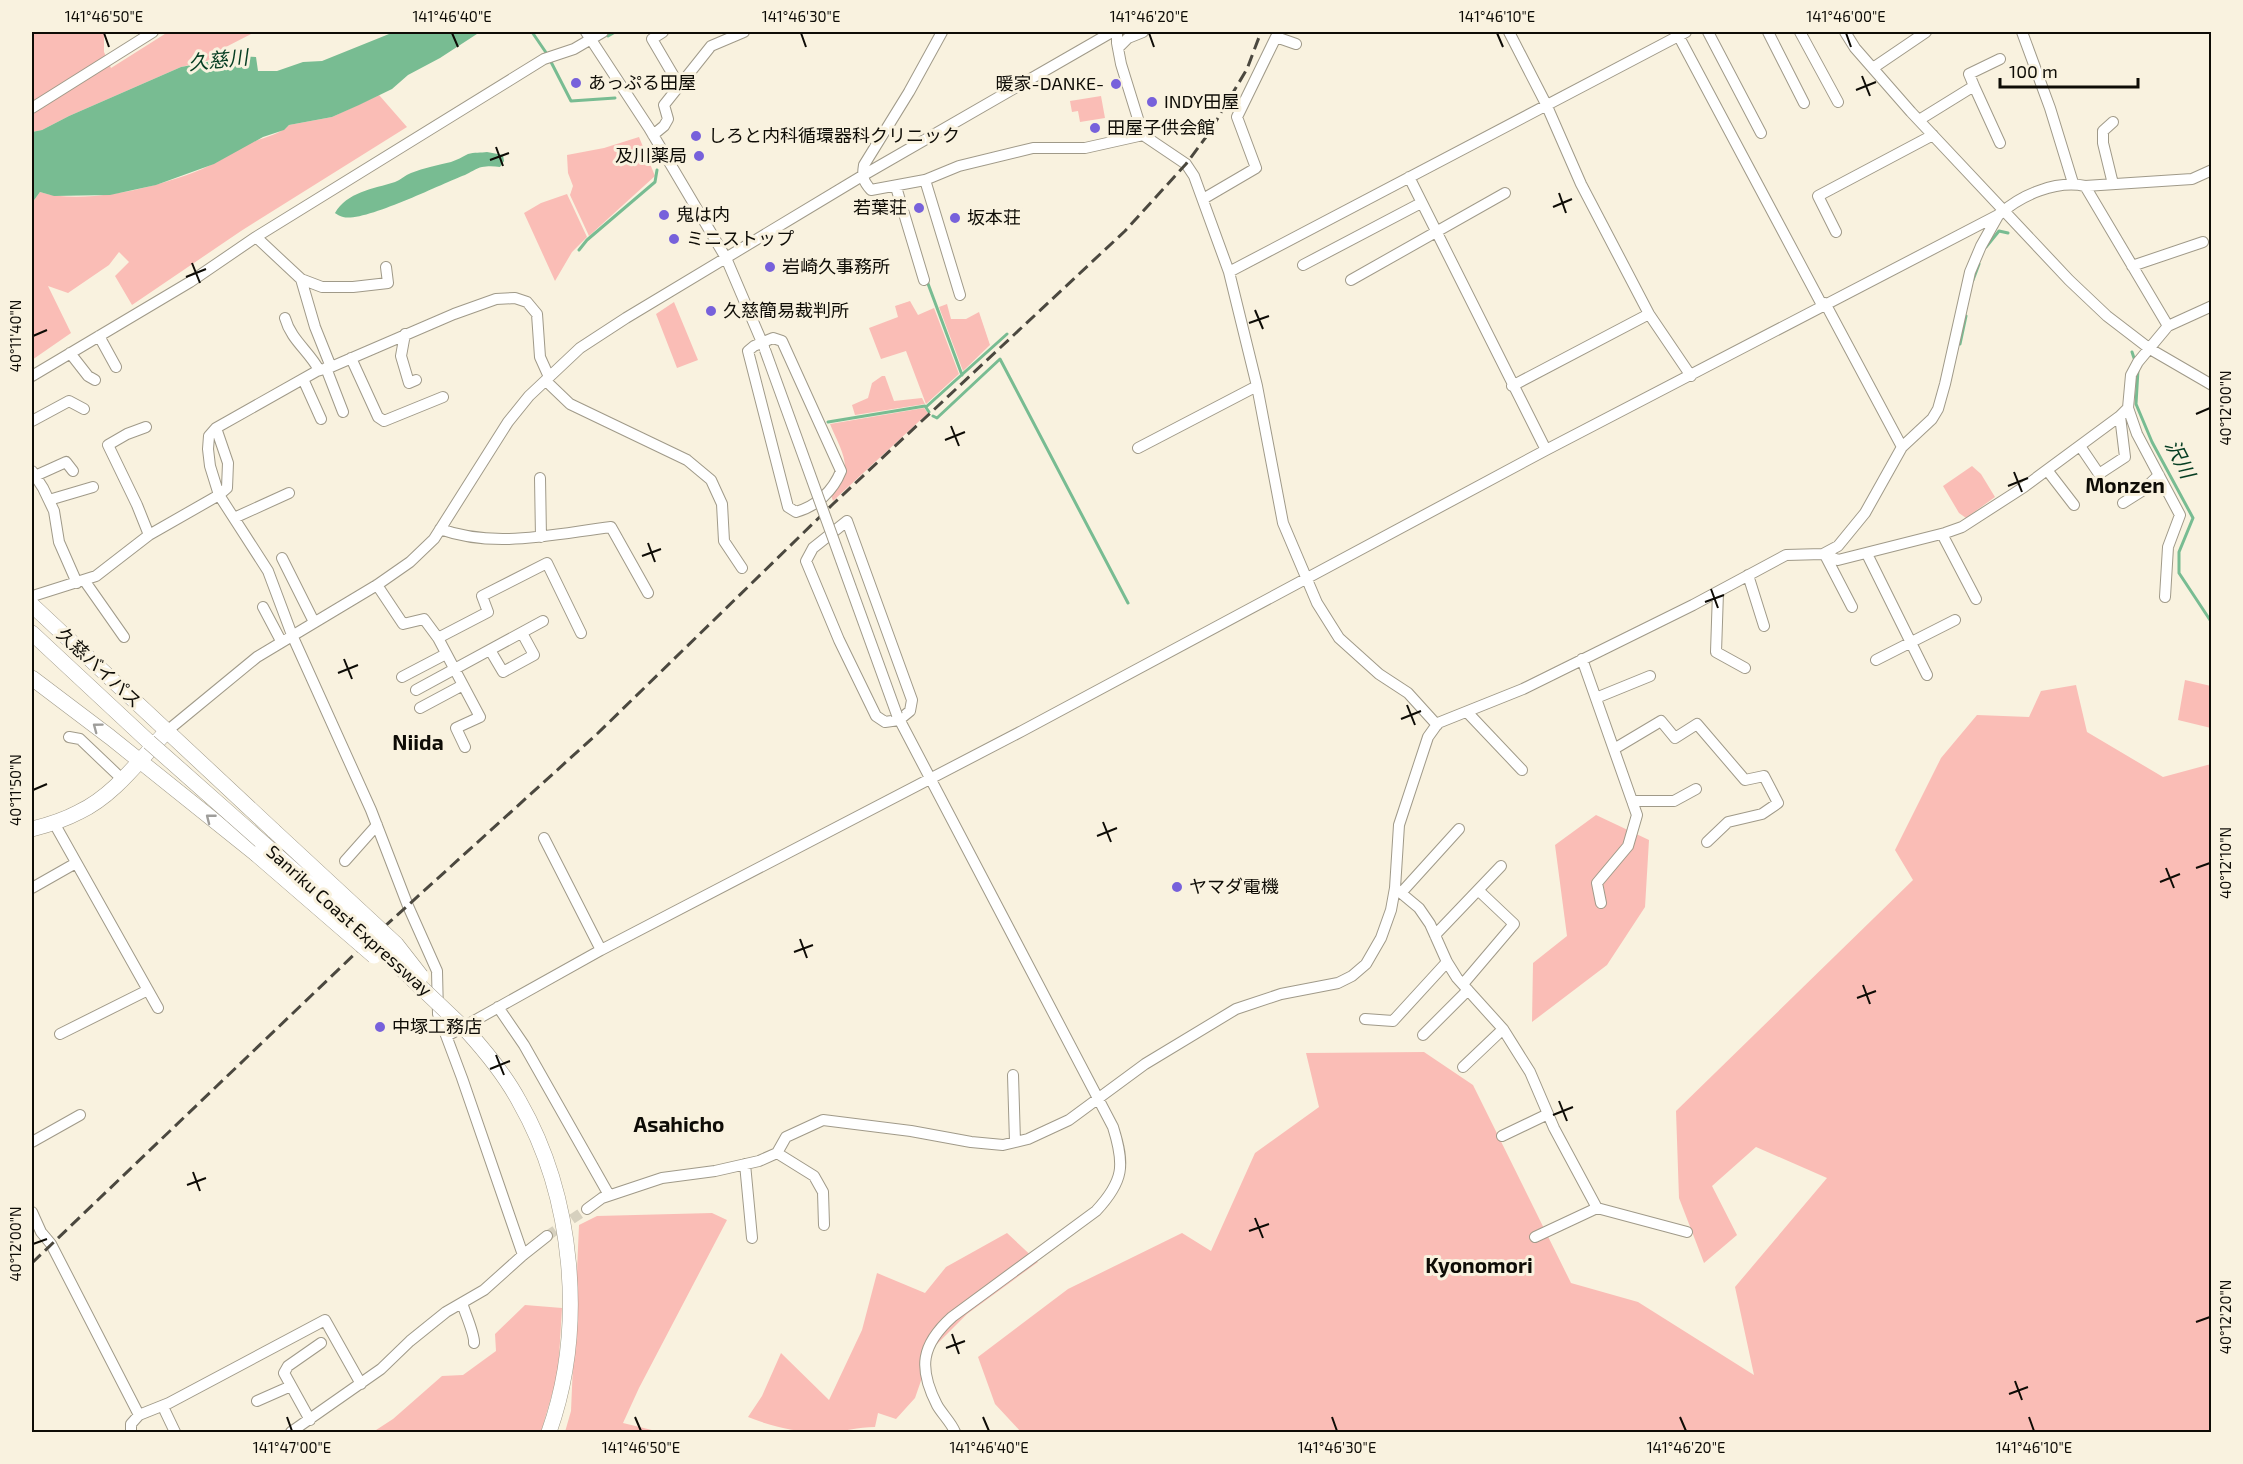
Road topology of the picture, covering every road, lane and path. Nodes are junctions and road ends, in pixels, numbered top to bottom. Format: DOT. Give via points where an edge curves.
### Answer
graph roads {
  1 [pos="153,32"];
  2 [pos="603,32"];
  3 [pos="663,32"];
  4 [pos="744,32"];
  5 [pos="942,32"];
  6 [pos="1112,32"];
  7 [pos="1117,32"];
  8 [pos="1143,32"];
  9 [pos="1509,32"];
  10 [pos="1708,32"];
  11 [pos="1768,32"];
  12 [pos="1800,32"];
  13 [pos="1845,32"];
  14 [pos="1926,32"];
  15 [pos="2022,32"];
  16 [pos="1682,33"];
  17 [pos="589,35"];
  18 [pos="1296,44"];
  19 [pos="1118,48"];
  20 [pos="2000,59"];
  21 [pos="1873,68"];
  22 [pos="679,85"];
  23 [pos="1974,86"];
  24 [pos="1838,102"];
  25 [pos="1546,104"];
  26 [pos="1804,104"];
  27 [pos="32,108"];
  28 [pos="1919,120"];
  29 [pos="2113,122"];
  30 [pos="1761,133"];
  31 [pos="653,135"];
  32 [pos="1143,135"];
  33 [pos="1933,135"];
  34 [pos="2000,143"];
  35 [pos="2211,170"];
  36 [pos="862,176"];
  37 [pos="1409,177"];
  38 [pos="925,180"];
  39 [pos="2079,184"];
  40 [pos="2113,184"];
  41 [pos="896,187"];
  42 [pos="1505,193"];
  43 [pos="1203,199"];
  44 [pos="1421,203"];
  45 [pos="2002,211"];
  46 [pos="1435,231"];
  47 [pos="1836,232"];
  48 [pos="256,237"];
  49 [pos="2203,242"];
  50 [pos="726,258"];
  51 [pos="1303,265"];
  52 [pos="2132,266"];
  53 [pos="386,267"];
  54 [pos="1229,272"];
  55 [pos="301,279"];
  56 [pos="924,280"];
  57 [pos="1351,280"];
  58 [pos="960,295"];
  59 [pos="1823,304"];
  60 [pos="2211,306"];
  61 [pos="1649,314"];
  62 [pos="285,318"];
  63 [pos="2168,326"];
  64 [pos="405,334"];
  65 [pos="99,336"];
  66 [pos="764,346"];
  67 [pos="2150,349"];
  68 [pos="70,353"];
  69 [pos="351,358"];
  70 [pos="116,367"];
  71 [pos="326,368"];
  72 [pos="1691,375"];
  73 [pos="32,376"];
  74 [pos="303,379"];
  75 [pos="547,379"];
  76 [pos="95,380"];
  77 [pos="416,380"];
  78 [pos="2211,385"];
  79 [pos="1257,386"];
  80 [pos="1512,386"];
  81 [pos="443,397"];
  82 [pos="84,409"];
  83 [pos="343,412"];
  84 [pos="2124,412"];
  85 [pos="321,419"];
  86 [pos="32,421"];
  87 [pos="146,427"];
  88 [pos="216,428"];
  89 [pos="2080,446"];
  90 [pos="1902,447"];
  91 [pos="1138,448"];
  92 [pos="1546,450"];
  93 [pos="2047,470"];
  94 [pos="73,471"];
  95 [pos="33,473"];
  96 [pos="2159,475"];
  97 [pos="540,478"];
  98 [pos="93,487"];
  99 [pos="289,493"];
  100 [pos="219,495"];
  101 [pos="49,500"];
  102 [pos="2123,503"];
  103 [pos="2073,505"];
  104 [pos="234,518"];
  105 [pos="440,529"];
  106 [pos="1942,534"];
  107 [pos="149,535"];
  108 [pos="541,537"];
  109 [pos="1824,554"];
  110 [pos="1867,554"];
  111 [pos="282,558"];
  112 [pos="742,568"];
  113 [pos="1748,576"];
  114 [pos="1307,577"];
  115 [pos="81,581"];
  116 [pos="377,585"];
  117 [pos="1718,591"];
  118 [pos="648,592"];
  119 [pos="2165,597"];
  120 [pos="1976,599"];
  121 [pos="34,600"];
  122 [pos="263,607"];
  123 [pos="1852,607"];
  124 [pos="1955,620"];
  125 [pos="543,621"];
  126 [pos="314,622"];
  127 [pos="1764,626"];
  128 [pos="32,633"];
  129 [pos="522,633"];
  130 [pos="581,633"];
  131 [pos="292,634"];
  132 [pos="124,637"];
  133 [pos="438,638"];
  134 [pos="281,641"];
  135 [pos="1910,642"];
  136 [pos="40,646"];
  137 [pos="490,650"];
  138 [pos="446,654"];
  139 [pos="1582,659"];
  140 [pos="1876,660"];
  141 [pos="1745,668"];
  142 [pos="32,669"];
  143 [pos="455,670"];
  144 [pos="1927,675"];
  145 [pos="1650,676"];
  146 [pos="402,677"];
  147 [pos="32,678"];
  148 [pos="463,685"];
  149 [pos="416,690"];
  150 [pos="55,696"];
  151 [pos="1596,698"];
  152 [pos="420,708"];
  153 [pos="1467,712"];
  154 [pos="898,718"];
  155 [pos="1437,725"];
  156 [pos="167,731"];
  157 [pos="69,737"];
  158 [pos="465,747"];
  159 [pos="1614,749"];
  160 [pos="139,760"];
  161 [pos="1522,770"];
  162 [pos="930,779"];
  163 [pos="123,780"];
  164 [pos="1695,789"];
  165 [pos="1632,801"];
  166 [pos="54,823"];
  167 [pos="377,825"];
  168 [pos="32,829"];
  169 [pos="1459,829"];
  170 [pos="544,838"];
  171 [pos="1707,842"];
  172 [pos="345,861"];
  173 [pos="76,863"];
  174 [pos="1501,866"];
  175 [pos="32,888"];
  176 [pos="1398,890"];
  177 [pos="1478,890"];
  178 [pos="1601,903"];
  179 [pos="1435,934"];
  180 [pos="601,950"];
  181 [pos="1447,962"];
  182 [pos="1465,987"];
  183 [pos="148,990"];
  184 [pos="498,1007"];
  185 [pos="158,1008"];
  186 [pos="1365,1019"];
  187 [pos="1503,1029"];
  188 [pos="467,1031"];
  189 [pos="60,1034"];
  190 [pos="1424,1035"];
  191 [pos="447,1036"];
  192 [pos="1463,1066"];
  193 [pos="1013,1075"];
  194 [pos="1097,1098"];
  195 [pos="1548,1114"];
  196 [pos="80,1115"];
  197 [pos="1502,1136"];
  198 [pos="32,1142"];
  199 [pos="1015,1142"];
  200 [pos="777,1153"];
  201 [pos="745,1164"];
  202 [pos="609,1195"];
  203 [pos="1597,1208"];
  204 [pos="587,1209"];
  205 [pos="32,1212"];
  206 [pos="824,1225"];
  207 [pos="1687,1232"];
  208 [pos="547,1236"];
  209 [pos="1535,1237"];
  210 [pos="752,1238"];
  211 [pos="523,1255"];
  212 [pos="462,1303"];
  213 [pos="321,1343"];
  214 [pos="474,1343"];
  215 [pos="362,1384"];
  216 [pos="291,1386"];
  217 [pos="257,1401"];
  218 [pos="165,1411"];
  219 [pos="139,1415"];
  220 [pos="310,1420"];
  221 [pos="131,1432"];
  222 [pos="175,1432"];
  223 [pos="291,1432"];
  224 [pos="549,1432"];
  225 [pos="955,1432"];
  1 -- 27 [label="street"];
  2 -- 17 [label="street"];
  3 -- 22 [label="street" via="652,39"];
  4 -- 22 [label="street" via="711,46"];
  5 -- 36 [label="street" via="864,165"];
  6 -- 36 [label="street"];
  7 -- 19 [label="street"];
  8 -- 19 [label="street" via="1128,38"];
  9 -- 25 [label="street"];
  10 -- 30 [label="street"];
  11 -- 26 [label="street"];
  12 -- 24 [label="street"];
  13 -- 21 [label="street"];
  14 -- 21 [label="street"];
  15 -- 39 [label="street"];
  16 -- 25 [label="street"];
  16 -- 59 [label="street"];
  17 -- 31 [label="street"];
  17 -- 48 [label="street" via="574,50 544,59"];
  18 -- 43 [label="street" via="1276,37 1237,117 1256,168"];
  19 -- 32 [label="street"];
  20 -- 23 [label="street" via="1969,74"];
  21 -- 28 [label="street"];
  22 -- 31 [label="street" via="664,105 668,119"];
  23 -- 28 [label="street"];
  23 -- 34 [label="street"];
  25 -- 37 [label="street"];
  25 -- 61 [label="street" via="1581,184"];
  28 -- 33 [label="street"];
  29 -- 40 [label="street" via="2103,131 2103,143"];
  31 -- 50 [label="street"];
  32 -- 38 [label="street" via="1085,148 1033,148 959,166"];
  32 -- 43 [label="street" via="1186,164"];
  33 -- 45 [label="street"];
  33 -- 47 [label="street" via="1818,196"];
  35 -- 40 [label="street" via="2193,179"];
  36 -- 41 [label="street" via="871,190"];
  36 -- 50 [label="street"];
  37 -- 44 [label="street"];
  37 -- 54 [label="street"];
  38 -- 41 [label="street"];
  38 -- 58 [label="street"];
  39 -- 40 [label="street"];
  39 -- 45 [label="street" via="2054,186"];
  39 -- 52 [label="street"];
  41 -- 56 [label="street"];
  42 -- 46 [label="street"];
  43 -- 54 [label="street"];
  44 -- 46 [label="street"];
  44 -- 51 [label="street"];
  45 -- 59 [label="street"];
  45 -- 67 [label="street" via="2076,287"];
  45 -- 90 [label="street" via="1970,272 1938,409"];
  46 -- 57 [label="street"];
  46 -- 80 [label="street"];
  48 -- 55 [label="street"];
  48 -- 65 [label="street"];
  49 -- 52 [label="street"];
  50 -- 66 [label="street"];
  50 -- 75 [label="street" via="580,348"];
  52 -- 63 [label="street"];
  53 -- 55 [label="street" via="388,284 322,287"];
  54 -- 79 [label="street"];
  55 -- 71 [label="street"];
  59 -- 72 [label="street"];
  59 -- 90 [label="street"];
  60 -- 63 [label="street"];
  61 -- 72 [label="street"];
  61 -- 80 [label="street"];
  62 -- 71 [label="street" via="299,345"];
  63 -- 67 [label="street"];
  64 -- 69 [label="street"];
  64 -- 75 [label="street" via="496,299 515,298 527,302 537,314 540,357"];
  64 -- 77 [label="street" via="401,356 409,383"];
  65 -- 68 [label="street"];
  65 -- 70 [label="street"];
  66 -- 66 [label="street" via="773,338 783,341 841,471 826,495 796,512 788,507 748,351"];
  66 -- 154 [label="street, bridge"];
  67 -- 78 [label="street"];
  67 -- 84 [label="street" via="2131,375"];
  68 -- 73 [label="street"];
  68 -- 76 [label="street"];
  69 -- 71 [label="street"];
  69 -- 81 [label="street" via="378,417 384,421"];
  71 -- 74 [label="street"];
  71 -- 83 [label="street"];
  72 -- 92 [label="street"];
  74 -- 85 [label="street"];
  74 -- 88 [label="street"];
  75 -- 105 [label="street" via="508,422"];
  75 -- 112 [label="street" via="570,404 687,460 711,480 722,504 724,541"];
  79 -- 91 [label="street"];
  79 -- 114 [label="street" via="1283,523"];
  80 -- 92 [label="street"];
  82 -- 86 [label="street" via="69,401"];
  84 -- 89 [label="street"];
  84 -- 89 [label="street" via="2125,457 2099,474"];
  84 -- 96 [label="street"];
  87 -- 107 [label="street" via="108,445"];
  88 -- 100 [label="street" via="209,436 208,449"];
  88 -- 100 [label="street" via="228,463 227,488"];
  89 -- 93 [label="street"];
  90 -- 109 [label="street" via="1865,513 1838,546"];
  92 -- 114 [label="street"];
  93 -- 103 [label="street"];
  93 -- 106 [label="street" via="1962,527"];
  94 -- 95 [label="street" via="66,462"];
  95 -- 101 [label="street"];
  96 -- 102 [label="street"];
  96 -- 119 [label="street" via="2180,515 2168,547"];
  97 -- 108 [label="street"];
  98 -- 101 [label="street"];
  99 -- 104 [label="street"];
  100 -- 104 [label="street"];
  100 -- 107 [label="street"];
  101 -- 115 [label="street" via="59,542"];
  104 -- 131 [label="street" via="268,571"];
  105 -- 108 [label="street" via="504,540"];
  105 -- 116 [label="street" via="410,562"];
  106 -- 110 [label="street"];
  106 -- 120 [label="street"];
  107 -- 115 [label="street" via="96,576"];
  108 -- 118 [label="street" via="611,527"];
  109 -- 110 [label="street" via="1838,560"];
  109 -- 113 [label="street" via="1786,555"];
  109 -- 123 [label="street"];
  110 -- 135 [label="street"];
  111 -- 126 [label="street"];
  113 -- 117 [label="street"];
  113 -- 127 [label="street"];
  114 -- 155 [label="street" via="1317,603 1339,638 1379,674 1408,693"];
  114 -- 162 [label="street"];
  115 -- 121 [label="street"];
  115 -- 132 [label="street"];
  116 -- 126 [label="street"];
  116 -- 133 [label="street" via="403,624 424,619"];
  117 -- 139 [label="street"];
  117 -- 141 [label="street" via="1716,652"];
  121 -- 156 [label="highway, 久慈バイパス"];
  122 -- 134 [label="street"];
  124 -- 135 [label="street"];
  125 -- 129 [label="street"];
  126 -- 131 [label="street"];
  128 -- 136 [label="highway, Sanriku Coast Expressway"];
  129 -- 137 [label="street"];
  129 -- 137 [label="street" via="534,655 503,672"];
  130 -- 133 [label="street" via="547,563 482,596 488,612"];
  131 -- 134 [label="street"];
  131 -- 167 [label="street"];
  133 -- 138 [label="street"];
  134 -- 156 [label="street"];
  135 -- 140 [label="street"];
  135 -- 144 [label="street"];
  136 -- 188 [label="highway, Sanriku Coast Expressway, bridge" via="351,921"];
  137 -- 143 [label="street"];
  138 -- 143 [label="street"];
  138 -- 146 [label="street"];
  139 -- 151 [label="street"];
  139 -- 153 [label="street"];
  142 -- 150 [label="highway"];
  143 -- 148 [label="street"];
  143 -- 149 [label="street"];
  145 -- 151 [label="street"];
  147 -- 150 [label="highway"];
  148 -- 152 [label="street"];
  148 -- 158 [label="street" via="480,717 456,728"];
  160 -- 150 [label="highway, one-way"];
  151 -- 159 [label="street"];
  153 -- 155 [label="street"];
  153 -- 161 [label="street"];
  154 -- 154 [label="street" via="885,722 876,716 838,640 806,561 813,548 847,521 912,700 910,711"];
  154 -- 162 [label="street"];
  155 -- 176 [label="street" via="1428,737 1399,825"];
  156 -- 160 [label="highway"];
  156 -- 188 [label="highway, 久慈バイパス, bridge" via="396,944"];
  157 -- 163 [label="street" via="80,739"];
  159 -- 165 [label="street"];
  159 -- 171 [label="street" via="1661,721 1675,738 1697,724 1745,780 1764,776 1778,803 1762,814 1728,822"];
  160 -- 163 [label="highway"];
  188 -- 160 [label="highway, one-way, bridge"];
  162 -- 180 [label="street"];
  162 -- 194 [label="street"];
  163 -- 166 [label="highway" via="91,805"];
  164 -- 165 [label="street" via="1674,801"];
  165 -- 178 [label="street" via="1637,815 1628,846 1598,883"];
  166 -- 168 [label="highway"];
  166 -- 173 [label="street"];
  167 -- 172 [label="street"];
  167 -- 191 [label="street" via="437,971 438,1014"];
  169 -- 176 [label="street"];
  170 -- 180 [label="street"];
  173 -- 175 [label="street"];
  173 -- 183 [label="street"];
  174 -- 177 [label="street"];
  176 -- 179 [label="street" via="1419,908"];
  176 -- 194 [label="street" via="1381,938 1366,964 1352,976 1236,1009"];
  177 -- 179 [label="street"];
  177 -- 182 [label="street" via="1514,924"];
  179 -- 181 [label="street"];
  180 -- 184 [label="street"];
  181 -- 182 [label="street"];
  181 -- 186 [label="street" via="1393,1021"];
  182 -- 187 [label="street"];
  182 -- 190 [label="street"];
  183 -- 185 [label="street"];
  183 -- 189 [label="street"];
  184 -- 191 [label="street"];
  184 -- 202 [label="street" via="524,1045"];
  187 -- 192 [label="street"];
  187 -- 195 [label="street" via="1530,1072"];
  188 -- 224 [label="highway, Sanriku Coast Expressway" via="508,1082 530,1122 540,1144 566,1241 571,1318 561,1388"];
  191 -- 211 [label="street"];
  193 -- 199 [label="street"];
  194 -- 199 [label="street" via="1053,1129"];
  194 -- 225 [label="street" via="1120,1150 1121,1166 1107,1199 935,1332 924,1368 938,1407"];
  195 -- 197 [label="street"];
  195 -- 203 [label="street"];
  196 -- 198 [label="street"];
  199 -- 200 [label="street" via="971,1142 823,1120 786,1137"];
  200 -- 201 [label="street"];
  200 -- 206 [label="street" via="814,1176 823,1192"];
  201 -- 202 [label="street" via="662,1178"];
  201 -- 210 [label="street"];
  202 -- 204 [label="street"];
  203 -- 207 [label="street"];
  203 -- 209 [label="street"];
  205 -- 219 [label="street"];
  208 -- 211 [label="street"];
  211 -- 212 [label="street" via="484,1290"];
  212 -- 214 [label="street"];
  212 -- 215 [label="street" via="446,1312"];
  213 -- 216 [label="street" via="288,1366 284,1373"];
  215 -- 219 [label="street" via="326,1320"];
  215 -- 220 [label="street"];
  216 -- 217 [label="street"];
  216 -- 220 [label="street"];
  218 -- 222 [label="street"];
  219 -- 221 [label="street" via="131,1424"];
  220 -- 223 [label="street"];
}
